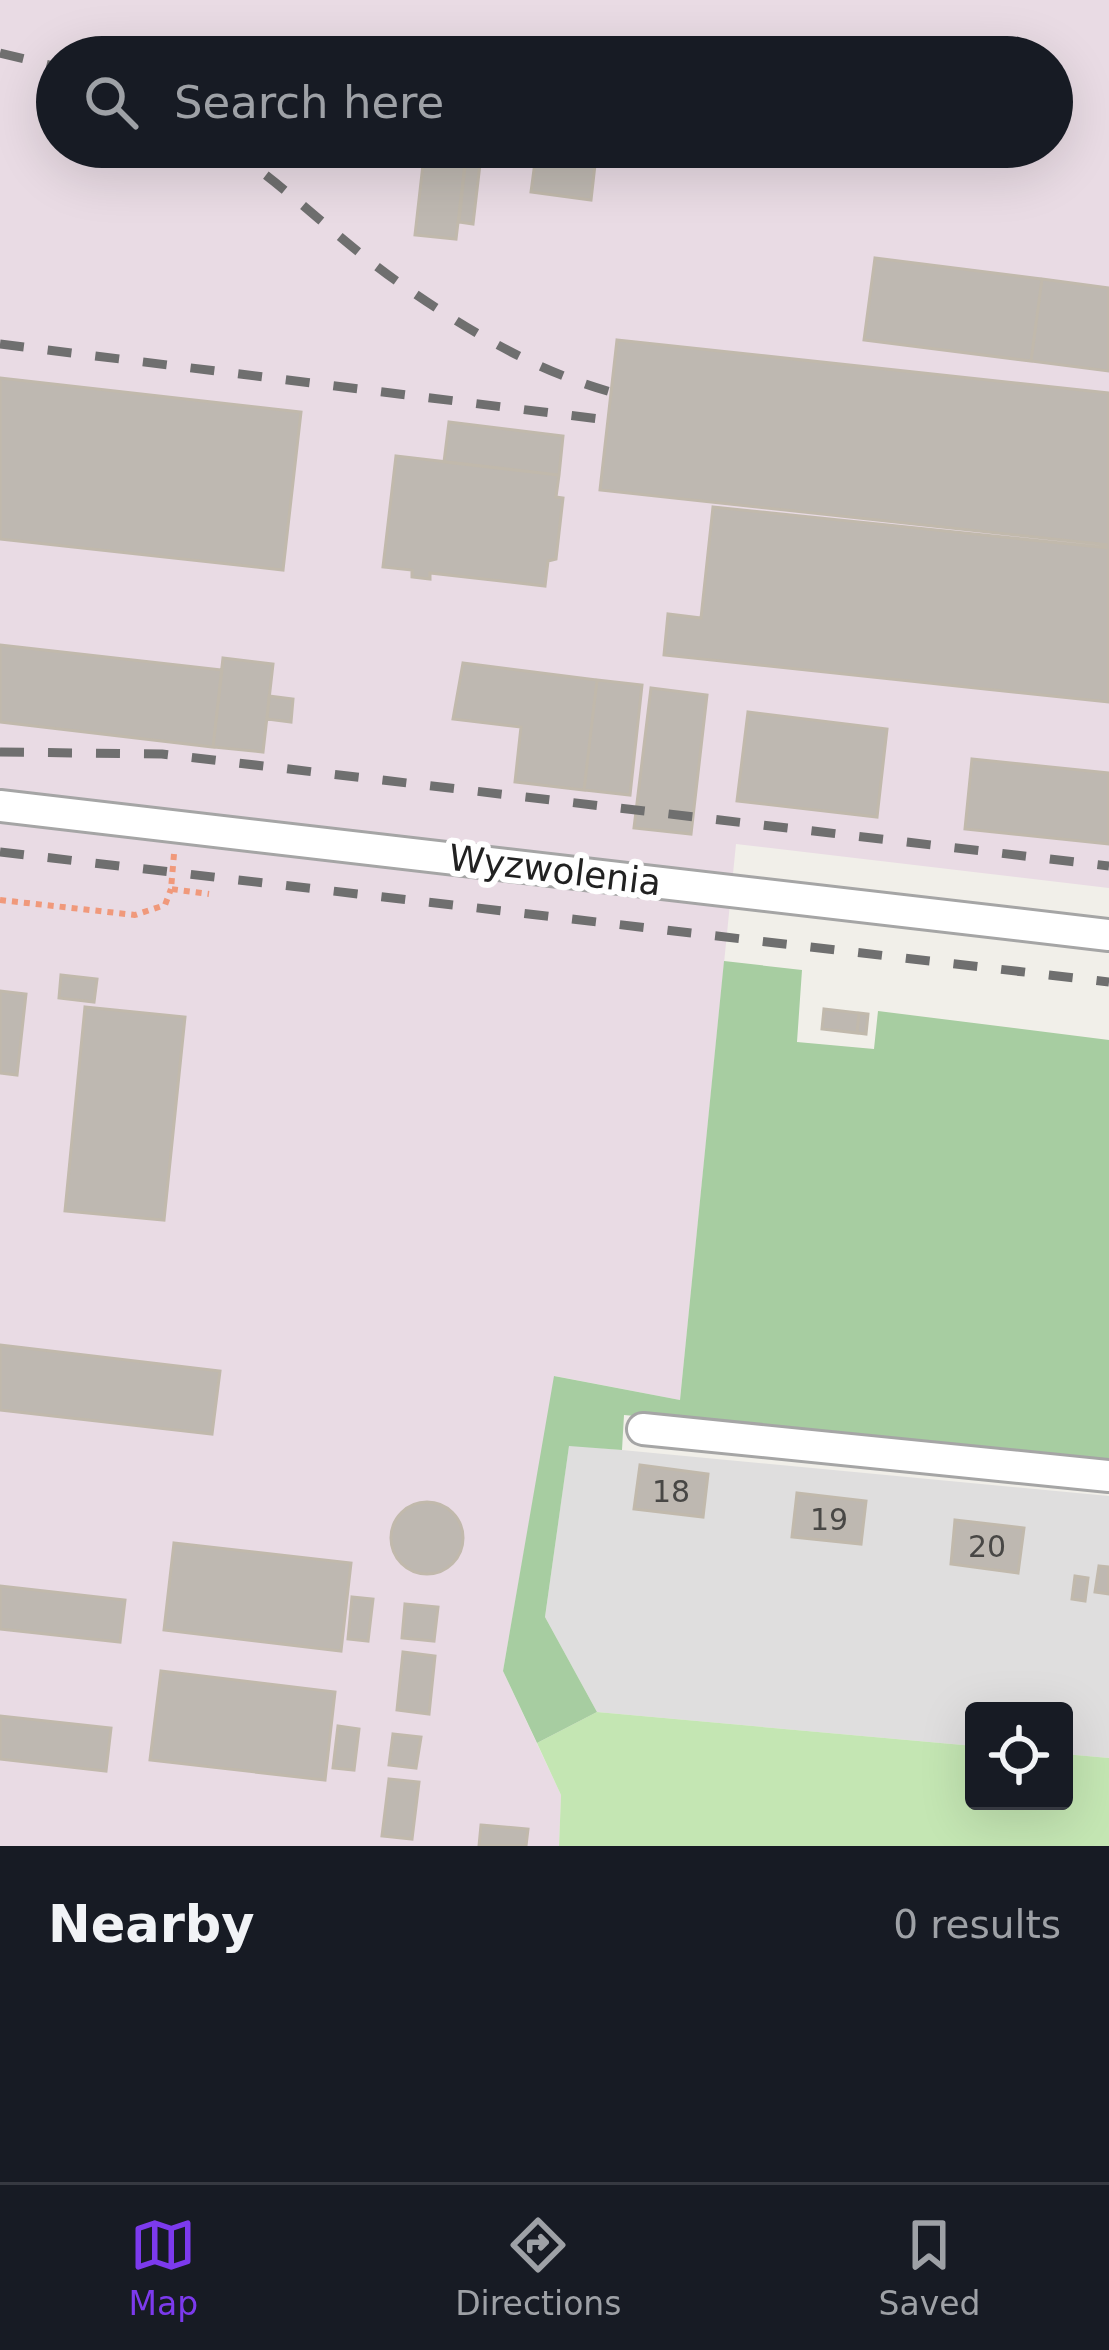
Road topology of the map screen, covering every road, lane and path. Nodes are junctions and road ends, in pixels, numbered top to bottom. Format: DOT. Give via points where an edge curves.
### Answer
graph roads {
  1 [pos="0,806"];
  2 [pos="177,826"];
  3 [pos="171,889"];
  4 [pos="209,894"];
  5 [pos="0,900"];
  6 [pos="1109,935"];
  7 [pos="643,1429"];
  8 [pos="1109,1476"];
  1 -- 2 [label="street, Wyzwolenia"];
  2 -- 3 [label="path"];
  2 -- 6 [label="street, Wyzwolenia"];
  3 -- 4 [label="path"];
  3 -- 5 [label="path" via="165,905 135,915"];
  7 -- 8 [label="street"];
}
